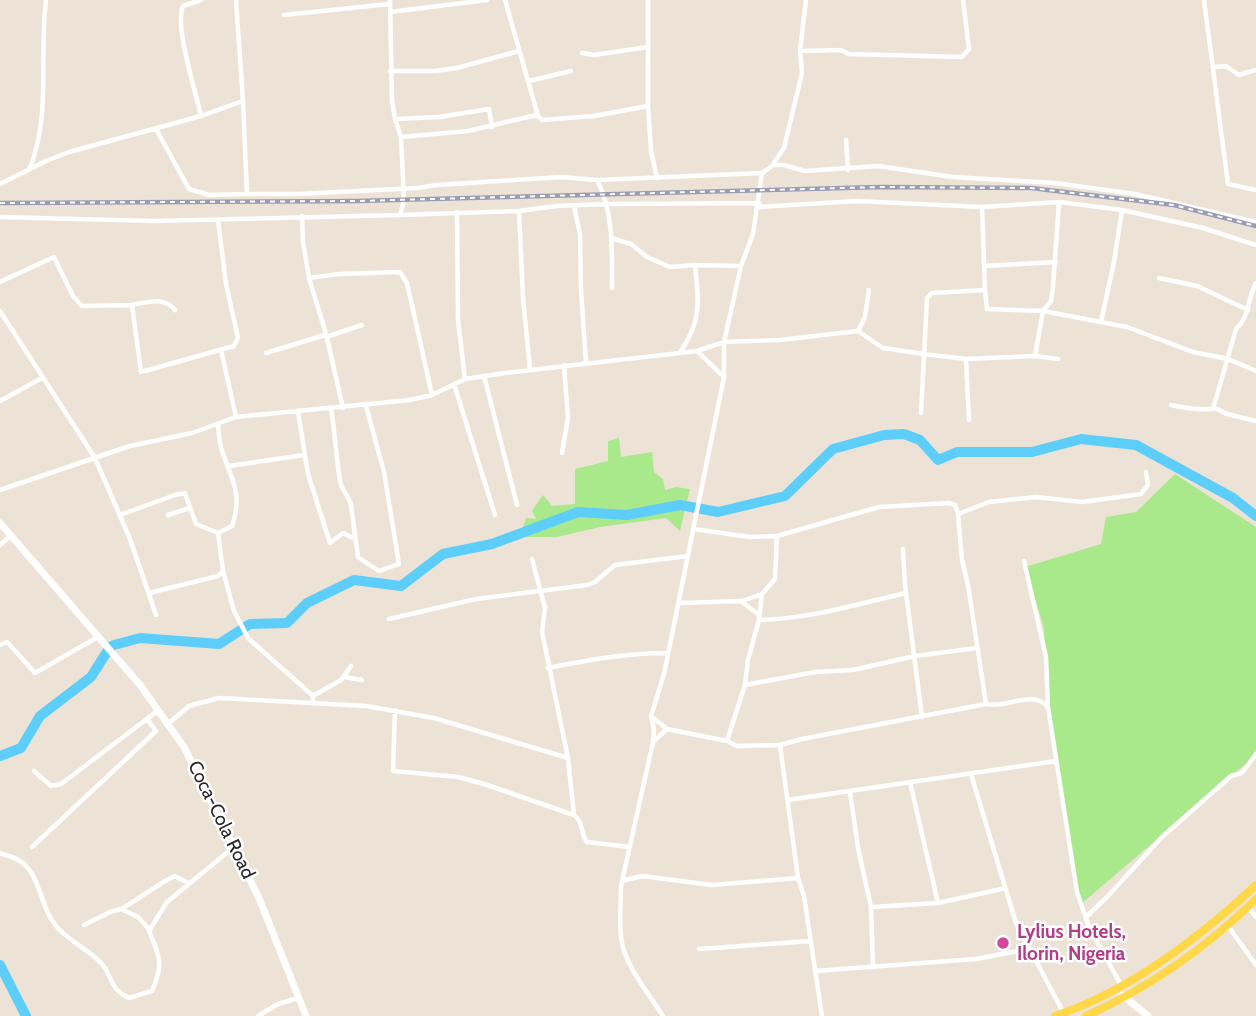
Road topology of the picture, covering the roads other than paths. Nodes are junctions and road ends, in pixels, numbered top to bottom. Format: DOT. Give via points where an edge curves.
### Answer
graph roads {
  1 [pos="46,0"];
  2 [pos="201,0"];
  3 [pos="236,0"];
  4 [pos="487,0"];
  5 [pos="505,0"];
  6 [pos="648,0"];
  7 [pos="806,0"];
  8 [pos="963,0"];
  9 [pos="1202,1"];
  10 [pos="390,2"];
  11 [pos="390,12"];
  12 [pos="284,15"];
  13 [pos="648,47"];
  14 [pos="519,51"];
  15 [pos="800,51"];
  16 [pos="582,53"];
  17 [pos="1214,67"];
  18 [pos="1256,70"];
  19 [pos="390,71"];
  20 [pos="571,71"];
  21 [pos="529,81"];
  22 [pos="243,101"];
  23 [pos="648,106"];
  24 [pos="201,116"];
  25 [pos="538,116"];
  26 [pos="395,119"];
  27 [pos="492,127"];
  28 [pos="156,129"];
  29 [pos="401,136"];
  30 [pos="846,139"];
  31 [pos="37,152"];
  32 [pos="46,161"];
  33 [pos="772,166"];
  34 [pos="30,169"];
  35 [pos="848,170"];
  36 [pos="762,173"];
  37 [pos="657,178"];
  38 [pos="597,180"];
  39 [pos="0,184"];
  40 [pos="403,188"];
  41 [pos="1256,190"];
  42 [pos="247,194"];
  43 [pos="1059,202"];
  44 [pos="606,204"];
  45 [pos="759,205"];
  46 [pos="574,206"];
  47 [pos="982,207"];
  48 [pos="1122,210"];
  49 [pos="519,211"];
  50 [pos="457,212"];
  51 [pos="400,215"];
  52 [pos="302,216"];
  53 [pos="0,217"];
  54 [pos="218,219"];
  55 [pos="1256,222"];
  56 [pos="611,238"];
  57 [pos="1256,246"];
  58 [pos="1056,262"];
  59 [pos="695,265"];
  60 [pos="741,266"];
  61 [pos="984,266"];
  62 [pos="309,278"];
  63 [pos="1159,278"];
  64 [pos="0,282"];
  65 [pos="1256,283"];
  66 [pos="612,288"];
  67 [pos="869,290"];
  68 [pos="985,290"];
  69 [pos="132,305"];
  70 [pos="175,310"];
  71 [pos="1248,310"];
  72 [pos="0,311"];
  73 [pos="1043,311"];
  74 [pos="1101,322"];
  75 [pos="362,325"];
  76 [pos="858,331"];
  77 [pos="326,336"];
  78 [pos="724,342"];
  79 [pos="221,350"];
  80 [pos="697,351"];
  81 [pos="680,352"];
  82 [pos="266,353"];
  83 [pos="924,354"];
  84 [pos="1035,356"];
  85 [pos="966,359"];
  86 [pos="1058,359"];
  87 [pos="1228,359"];
  88 [pos="586,362"];
  89 [pos="564,365"];
  90 [pos="530,369"];
  91 [pos="1256,371"];
  92 [pos="484,376"];
  93 [pos="724,377"];
  94 [pos="42,378"];
  95 [pos="465,380"];
  96 [pos="454,384"];
  97 [pos="432,395"];
  98 [pos="0,401"];
  99 [pos="1171,405"];
  100 [pos="366,406"];
  101 [pos="1213,407"];
  102 [pos="331,408"];
  103 [pos="343,408"];
  104 [pos="298,412"];
  105 [pos="921,413"];
  106 [pos="236,417"];
  107 [pos="969,420"];
  108 [pos="1256,421"];
  109 [pos="218,424"];
  110 [pos="562,453"];
  111 [pos="304,455"];
  112 [pos="95,458"];
  113 [pos="229,466"];
  114 [pos="1146,472"];
  115 [pos="0,490"];
  116 [pos="517,505"];
  117 [pos="190,508"];
  118 [pos="958,514"];
  119 [pos="120,515"];
  120 [pos="168,515"];
  121 [pos="495,515"];
  122 [pos="0,523"];
  123 [pos="694,529"];
  124 [pos="218,533"];
  125 [pos="11,536"];
  126 [pos="777,536"];
  127 [pos="355,539"];
  128 [pos="0,545"];
  129 [pos="903,549"];
  130 [pos="688,556"];
  131 [pos="532,559"];
  132 [pos="1024,561"];
  133 [pos="223,571"];
  134 [pos="540,591"];
  135 [pos="149,593"];
  136 [pos="906,593"];
  137 [pos="762,594"];
  138 [pos="741,601"];
  139 [pos="678,603"];
  140 [pos="156,615"];
  141 [pos="759,618"];
  142 [pos="389,619"];
  143 [pos="101,640"];
  144 [pos="0,645"];
  145 [pos="977,648"];
  146 [pos="668,653"];
  147 [pos="915,656"];
  148 [pos="351,666"];
  149 [pos="548,668"];
  150 [pos="343,677"];
  151 [pos="362,680"];
  152 [pos="745,685"];
  153 [pos="313,696"];
  154 [pos="313,704"];
  155 [pos="986,704"];
  156 [pos="1048,707"];
  157 [pos="159,709"];
  158 [pos="395,710"];
  159 [pos="651,716"];
  160 [pos="922,717"];
  161 [pos="147,719"];
  162 [pos="169,723"];
  163 [pos="667,729"];
  164 [pos="727,740"];
  165 [pos="653,742"];
  166 [pos="780,745"];
  167 [pos="1256,754"];
  168 [pos="568,758"];
  169 [pos="1056,761"];
  170 [pos="34,771"];
  171 [pos="971,773"];
  172 [pos="909,782"];
  173 [pos="850,792"];
  174 [pos="788,800"];
  175 [pos="574,815"];
  176 [pos="630,846"];
  177 [pos="234,847"];
  178 [pos="32,848"];
  179 [pos="0,853"];
  180 [pos="798,878"];
  181 [pos="622,881"];
  182 [pos="188,883"];
  183 [pos="1256,885"];
  184 [pos="1006,888"];
  185 [pos="1256,899"];
  186 [pos="938,903"];
  187 [pos="871,907"];
  188 [pos="1248,907"];
  189 [pos="121,909"];
  190 [pos="1086,917"];
  191 [pos="1256,917"];
  192 [pos="84,925"];
  193 [pos="1228,925"];
  194 [pos="150,930"];
  195 [pos="811,941"];
  196 [pos="699,949"];
  197 [pos="1028,949"];
  198 [pos="1256,965"];
  199 [pos="873,967"];
  200 [pos="815,971"];
  201 [pos="1119,986"];
  202 [pos="298,998"];
  203 [pos="1124,998"];
  204 [pos="1104,1012"];
  205 [pos="1059,1015"];
  206 [pos="258,1016"];
  207 [pos="306,1016"];
  208 [pos="663,1016"];
  209 [pos="822,1016"];
  210 [pos="1086,1016"];
  211 [pos="1148,1016"];
  1 -- 31 [label="street"];
  2 -- 24 [label="street" via="183,6 179,14"];
  3 -- 22 [label="street"];
  4 -- 11 [label="street"];
  5 -- 14 [label="street"];
  6 -- 13 [label="street"];
  7 -- 15 [label="street"];
  8 -- 15 [label="street" via="969,49 962,57"];
  9 -- 17 [label="street"];
  10 -- 11 [label="street"];
  10 -- 12 [label="street"];
  11 -- 19 [label="street"];
  13 -- 16 [label="street"];
  13 -- 23 [label="street"];
  14 -- 19 [label="street" via="457,68"];
  14 -- 21 [label="street"];
  15 -- 33 [label="street" via="802,73 784,148"];
  17 -- 18 [label="street" via="1226,66 1239,75"];
  17 -- 41 [label="street" via="1228,184"];
  19 -- 26 [label="street"];
  20 -- 21 [label="street"];
  21 -- 25 [label="street"];
  22 -- 24 [label="street"];
  22 -- 42 [label="street"];
  23 -- 25 [label="street" via="571,118 542,120"];
  23 -- 37 [label="street"];
  24 -- 28 [label="street"];
  25 -- 27 [label="street"];
  26 -- 27 [label="street" via="489,109"];
  26 -- 29 [label="street"];
  27 -- 29 [label="street"];
  28 -- 32 [label="street"];
  28 -- 42 [label="street" via="189,189 209,195"];
  29 -- 40 [label="street"];
  30 -- 35 [label="street"];
  31 -- 32 [label="street"];
  31 -- 34 [label="street"];
  32 -- 34 [label="street"];
  33 -- 35 [label="street"];
  33 -- 36 [label="street"];
  34 -- 39 [label="street"];
  35 -- 55 [label="street" via="878,166 953,177 1055,183 1135,194"];
  36 -- 37 [label="street"];
  36 -- 45 [label="street"];
  37 -- 38 [label="street"];
  38 -- 40 [label="street" via="561,177"];
  38 -- 44 [label="street"];
  40 -- 42 [label="street"];
  40 -- 51 [label="street"];
  43 -- 47 [label="street"];
  43 -- 48 [label="street"];
  43 -- 58 [label="street"];
  44 -- 45 [label="street"];
  44 -- 46 [label="street"];
  44 -- 56 [label="street"];
  45 -- 47 [label="street" via="857,201"];
  45 -- 60 [label="street"];
  46 -- 49 [label="street"];
  46 -- 88 [label="street" via="580,234"];
  47 -- 61 [label="street"];
  48 -- 57 [label="street" via="1203,228"];
  48 -- 74 [label="street"];
  49 -- 50 [label="street"];
  49 -- 90 [label="street"];
  50 -- 51 [label="street"];
  50 -- 95 [label="street" via="458,320"];
  51 -- 52 [label="street"];
  52 -- 54 [label="street"];
  52 -- 62 [label="street"];
  53 -- 54 [label="street"];
  54 -- 79 [label="street" via="237,338 234,346"];
  56 -- 59 [label="street" via="631,244 662,265"];
  56 -- 66 [label="street"];
  58 -- 61 [label="street"];
  58 -- 73 [label="street" via="1051,301"];
  59 -- 60 [label="street"];
  59 -- 81 [label="street" via="696,323"];
  60 -- 78 [label="street"];
  61 -- 68 [label="street"];
  62 -- 77 [label="street"];
  62 -- 97 [label="street" via="400,272 407,283"];
  63 -- 71 [label="street" via="1197,286"];
  64 -- 69 [label="street" via="54,257 82,306"];
  65 -- 71 [label="street"];
  67 -- 76 [label="street"];
  68 -- 73 [label="street" via="987,309"];
  68 -- 83 [label="street" via="929,294"];
  69 -- 70 [label="street" via="163,301"];
  69 -- 79 [label="street" via="141,372"];
  71 -- 87 [label="street" via="1236,329"];
  72 -- 94 [label="street"];
  73 -- 74 [label="street"];
  73 -- 84 [label="street"];
  74 -- 87 [label="street"];
  75 -- 77 [label="street"];
  76 -- 78 [label="street"];
  76 -- 83 [label="street" via="883,348"];
  77 -- 82 [label="street"];
  77 -- 103 [label="street"];
  78 -- 80 [label="street"];
  78 -- 93 [label="street"];
  79 -- 106 [label="street"];
  80 -- 81 [label="street"];
  80 -- 93 [label="street"];
  81 -- 88 [label="street"];
  83 -- 85 [label="street"];
  83 -- 105 [label="street"];
  84 -- 85 [label="street"];
  84 -- 86 [label="street"];
  85 -- 107 [label="street"];
  87 -- 91 [label="street"];
  87 -- 101 [label="street"];
  88 -- 89 [label="street"];
  89 -- 90 [label="street"];
  89 -- 110 [label="street" via="568,418"];
  90 -- 92 [label="street"];
  92 -- 95 [label="street"];
  92 -- 116 [label="street"];
  93 -- 123 [label="street"];
  94 -- 98 [label="street"];
  94 -- 112 [label="street"];
  95 -- 96 [label="street"];
  96 -- 97 [label="street"];
  96 -- 121 [label="street"];
  97 -- 100 [label="street"];
  99 -- 101 [label="street"];
  100 -- 103 [label="street"];
  100 -- 127 [label="street" via="384,472 399,564 379,571 361,561"];
  101 -- 108 [label="street"];
  102 -- 103 [label="street"];
  102 -- 104 [label="street"];
  102 -- 127 [label="street" via="340,481 350,499"];
  104 -- 106 [label="street"];
  104 -- 111 [label="street"];
  106 -- 109 [label="street"];
  109 -- 112 [label="street"];
  109 -- 113 [label="street"];
  111 -- 113 [label="street"];
  111 -- 127 [label="street" via="330,543 343,533"];
  112 -- 115 [label="street"];
  112 -- 119 [label="street"];
  113 -- 124 [label="street" via="238,507 232,526"];
  114 -- 118 [label="street" via="1148,485 1141,494 1082,502 1036,497 989,502"];
  117 -- 119 [label="street" via="187,496 180,493"];
  117 -- 120 [label="street"];
  117 -- 124 [label="street" via="200,526"];
  118 -- 126 [label="street" via="949,503 879,507"];
  118 -- 145 [label="street"];
  119 -- 135 [label="street"];
  122 -- 125 [label="street, Coca-Cola Road"];
  123 -- 126 [label="street"];
  123 -- 130 [label="street"];
  124 -- 133 [label="street"];
  125 -- 128 [label="street"];
  125 -- 143 [label="street, Coca-Cola Road"];
  126 -- 137 [label="street" via="775,579"];
  129 -- 136 [label="street"];
  130 -- 134 [label="street" via="615,565 587,585"];
  130 -- 139 [label="street"];
  131 -- 134 [label="street"];
  132 -- 156 [label="street" via="1046,657"];
  133 -- 135 [label="street"];
  133 -- 153 [label="street" via="234,611 248,638"];
  134 -- 142 [label="street" via="476,599"];
  134 -- 149 [label="street"];
  135 -- 140 [label="street"];
  136 -- 141 [label="street" via="810,616"];
  136 -- 147 [label="street"];
  137 -- 138 [label="street"];
  137 -- 141 [label="street"];
  138 -- 139 [label="street"];
  138 -- 141 [label="street"];
  139 -- 146 [label="street"];
  141 -- 152 [label="street"];
  143 -- 144 [label="street" via="35,673 7,642"];
  143 -- 157 [label="street, Coca-Cola Road"];
  145 -- 147 [label="street"];
  145 -- 155 [label="street"];
  146 -- 149 [label="street"];
  146 -- 159 [label="street"];
  147 -- 152 [label="street"];
  147 -- 160 [label="street"];
  148 -- 150 [label="street"];
  149 -- 168 [label="street"];
  150 -- 151 [label="street"];
  150 -- 153 [label="street"];
  152 -- 164 [label="street"];
  153 -- 154 [label="street"];
  154 -- 158 [label="street"];
  154 -- 162 [label="street" via="219,698 190,706"];
  155 -- 156 [label="street" via="1034,699"];
  155 -- 160 [label="street"];
  156 -- 169 [label="street"];
  157 -- 161 [label="street"];
  157 -- 162 [label="street, Coca-Cola Road"];
  158 -- 168 [label="street"];
  158 -- 175 [label="street" via="393,771 458,777"];
  159 -- 163 [label="street"];
  159 -- 165 [label="street"];
  160 -- 166 [label="street"];
  161 -- 170 [label="street" via="61,784 51,786"];
  161 -- 178 [label="street" via="156,731"];
  162 -- 177 [label="street, Coca-Cola Road"];
  163 -- 164 [label="street"];
  163 -- 165 [label="street"];
  164 -- 166 [label="street" via="737,746"];
  165 -- 176 [label="street"];
  166 -- 174 [label="street"];
  167 -- 190 [label="street" via="1242,773 1231,776 1162,837"];
  168 -- 175 [label="street"];
  169 -- 171 [label="street"];
  169 -- 190 [label="street" via="1077,892"];
  171 -- 172 [label="street"];
  171 -- 184 [label="street"];
  172 -- 173 [label="street"];
  172 -- 186 [label="street"];
  173 -- 174 [label="street"];
  173 -- 187 [label="street"];
  174 -- 180 [label="street"];
  175 -- 176 [label="street" via="587,842"];
  176 -- 181 [label="street"];
  177 -- 182 [label="street"];
  177 -- 202 [label="street, Coca-Cola Road"];
  179 -- 194 [label="street" via="21,861 33,874 46,913 100,961 115,991 129,998 152,991 161,972"];
  180 -- 181 [label="street" via="712,885 642,876"];
  180 -- 195 [label="street"];
  181 -- 208 [label="street" via="622,945"];
  182 -- 189 [label="street" via="175,876"];
  182 -- 194 [label="street" via="167,902"];
  183 -- 201 [label="main road" via="1203,932"];
  184 -- 186 [label="street"];
  184 -- 197 [label="street"];
  185 -- 188 [label="main road"];
  186 -- 187 [label="street"];
  187 -- 199 [label="street"];
  188 -- 191 [label="street"];
  188 -- 193 [label="main road"];
  189 -- 192 [label="street"];
  189 -- 194 [label="street"];
  190 -- 201 [label="street"];
  193 -- 198 [label="street"];
  193 -- 203 [label="main road"];
  195 -- 196 [label="street"];
  195 -- 200 [label="street"];
  197 -- 199 [label="street" via="976,959"];
  197 -- 205 [label="street"];
  199 -- 200 [label="street"];
  200 -- 209 [label="street"];
  201 -- 203 [label="street"];
  201 -- 205 [label="main road"];
  202 -- 206 [label="street"];
  202 -- 207 [label="street, Coca-Cola Road"];
  203 -- 204 [label="main road"];
  203 -- 211 [label="street"];
  204 -- 210 [label="main road"];
}
